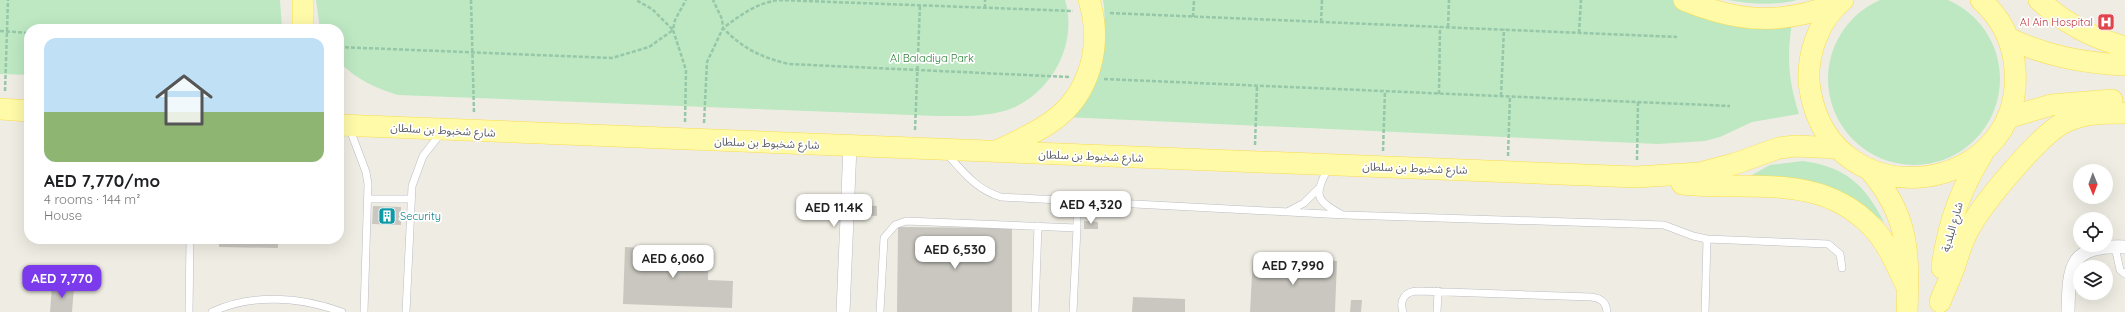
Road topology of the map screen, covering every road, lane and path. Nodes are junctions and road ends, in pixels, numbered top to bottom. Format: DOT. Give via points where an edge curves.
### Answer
graph roads {
  1 [pos="8,0"];
  2 [pos="303,0"];
  3 [pos="471,0"];
  4 [pos="636,0"];
  5 [pos="686,0"];
  6 [pos="713,0"];
  7 [pos="986,0"];
  8 [pos="1194,0"];
  9 [pos="1322,0"];
  10 [pos="1449,0"];
  11 [pos="1581,0"];
  12 [pos="1684,0"];
  13 [pos="2039,0"];
  14 [pos="856,1"];
  15 [pos="1841,1"];
  16 [pos="1985,2"];
  17 [pos="920,5"];
  18 [pos="1090,6"];
  19 [pos="985,8"];
  20 [pos="1193,16"];
  21 [pos="1321,22"];
  22 [pos="303,24"];
  23 [pos="1440,27"];
  24 [pos="1448,27"];
  25 [pos="723,28"];
  26 [pos="673,30"];
  27 [pos="1504,30"];
  28 [pos="0,31"];
  29 [pos="7,32"];
  30 [pos="24,33"];
  31 [pos="1579,33"];
  32 [pos="1677,37"];
  33 [pos="2008,38"];
  34 [pos="344,46"];
  35 [pos="2125,47"];
  36 [pos="472,53"];
  37 [pos="2125,64"];
  38 [pos="917,71"];
  39 [pos="1087,78"];
  40 [pos="1257,86"];
  41 [pos="1385,91"];
  42 [pos="1439,94"];
  43 [pos="1501,96"];
  44 [pos="1510,96"];
  45 [pos="2125,100"];
  46 [pos="1638,102"];
  47 [pos="1730,106"];
  48 [pos="2,109"];
  49 [pos="24,111"];
  50 [pos="2125,113"];
  51 [pos="2006,118"];
  52 [pos="344,119"];
  53 [pos="344,123"];
  54 [pos="689,125"];
  55 [pos="698,126"];
  56 [pos="444,130"];
  57 [pos="474,131"];
  58 [pos="850,146"];
  59 [pos="915,148"];
  60 [pos="1838,148"];
  61 [pos="1986,148"];
  62 [pos="943,150"];
  63 [pos="997,152"];
  64 [pos="1254,162"];
  65 [pos="1330,165"];
  66 [pos="1383,167"];
  67 [pos="1869,169"];
  68 [pos="1507,172"];
  69 [pos="1636,177"];
  70 [pos="1318,189"];
  71 [pos="368,199"];
  72 [pos="410,199"];
  73 [pos="1077,201"];
  74 [pos="1287,212"];
  75 [pos="1345,215"];
  76 [pos="1038,226"];
  77 [pos="1077,228"];
  78 [pos="1708,239"];
  79 [pos="190,244"];
  80 [pos="2120,247"];
  81 [pos="1842,268"];
  82 [pos="2125,274"];
  83 [pos="1908,287"];
  84 [pos="1438,291"];
  85 [pos="1940,307"];
  86 [pos="1400,310"];
  87 [pos="189,312"];
  88 [pos="212,312"];
  89 [pos="342,312"];
  90 [pos="364,312"];
  91 [pos="406,312"];
  92 [pos="843,312"];
  93 [pos="880,312"];
  94 [pos="1035,312"];
  95 [pos="1073,312"];
  96 [pos="1437,312"];
  97 [pos="1607,312"];
  98 [pos="1705,312"];
  99 [pos="1907,312"];
  100 [pos="2068,312"];
  1 -- 29 [label="path"];
  2 -- 22 [label="main road"];
  3 -- 36 [label="path"];
  4 -- 26 [label="path" via="652,9"];
  5 -- 26 [label="path" via="675,20"];
  6 -- 25 [label="path" via="722,19"];
  7 -- 19 [label="path"];
  8 -- 20 [label="path"];
  9 -- 21 [label="path"];
  10 -- 24 [label="path"];
  11 -- 31 [label="path"];
  12 -- 15 [label="main road" via="1722,14 1757,19 1790,17 1813,12"];
  13 -- 35 [label="main road" via="2079,29 2109,43"];
  14 -- 17 [label="path"];
  14 -- 25 [label="path" via="769,2 750,9"];
  15 -- 60 [label="main road" via="1819,32 1813,49 1809,78 1812,102 1818,118"];
  16 -- 33 [label="main road" via="1999,20"];
  17 -- 19 [label="path"];
  17 -- 38 [label="path"];
  18 -- 19 [label="path"];
  18 -- 20 [label="path"];
  18 -- 39 [label="main road" via="1095,45"];
  20 -- 21 [label="path"];
  21 -- 23 [label="path"];
  23 -- 24 [label="path"];
  23 -- 42 [label="path"];
  24 -- 27 [label="path"];
  25 -- 38 [label="path" via="750,51 788,64"];
  25 -- 55 [label="path" via="707,62 704,126"];
  26 -- 36 [label="path" via="649,47 612,58"];
  26 -- 54 [label="path" via="686,70 685,125"];
  27 -- 31 [label="path"];
  27 -- 43 [label="path"];
  28 -- 29 [label="path"];
  29 -- 30 [label="path"];
  29 -- 48 [label="path"];
  31 -- 32 [label="path"];
  33 -- 37 [label="main road" via="2064,58 2083,62"];
  33 -- 51 [label="main road" via="2016,78 2013,99"];
  34 -- 36 [label="path"];
  36 -- 57 [label="path"];
  38 -- 39 [label="path"];
  38 -- 59 [label="path"];
  39 -- 40 [label="path"];
  39 -- 63 [label="main road" via="1066,110 1051,122"];
  40 -- 41 [label="path"];
  40 -- 64 [label="path"];
  41 -- 42 [label="path"];
  41 -- 66 [label="path"];
  42 -- 43 [label="path"];
  43 -- 44 [label="path"];
  44 -- 46 [label="path"];
  44 -- 68 [label="path"];
  45 -- 51 [label="main road" via="2093,100 2051,105"];
  46 -- 47 [label="path"];
  46 -- 69 [label="path"];
  48 -- 49 [label="main road"];
  50 -- 85 [label="main road" via="2096,113 2064,123 2048,133 1982,208 1968,229"];
  51 -- 61 [label="main road" via="1998,134"];
  52 -- 56 [label="main road, شارع شخبوط بن سلطان"];
  53 -- 71 [label="lane" via="366,172"];
  56 -- 57 [label="main road, شارع شخبوط بن سلطان"];
  56 -- 72 [label="lane" via="429,146 418,166"];
  57 -- 58 [label="main road, شارع شخبوط بن سلطان"];
  58 -- 59 [label="main road, شارع شخبوط بن سلطان"];
  58 -- 92 [label="street"];
  59 -- 62 [label="main road, شارع شخبوط بن سلطان"];
  60 -- 67 [label="main road"];
  60 -- 69 [label="main road, شارع شخبوط بن سلطان" via="1779,148 1700,173"];
  61 -- 67 [label="main road" via="1957,169 1922,178 1886,175"];
  61 -- 85 [label="main road, شارع البلدية" via="1964,188 1948,232 1941,277"];
  62 -- 63 [label="main road, شارع شخبوط بن سلطان"];
  62 -- 73 [label="lane" via="975,185 992,194 1010,198"];
  63 -- 64 [label="main road, شارع شخبوط بن سلطان"];
  64 -- 65 [label="main road, شارع شخبوط بن سلطان"];
  65 -- 66 [label="main road, شارع شخبوط بن سلطان"];
  65 -- 70 [label="lane"];
  66 -- 68 [label="main road, شارع شخبوط بن سلطان"];
  67 -- 83 [label="main road" via="1887,192 1900,219 1907,252"];
  68 -- 69 [label="main road, شارع شخبوط بن سلطان"];
  69 -- 83 [label="main road" via="1695,186 1787,187 1825,195 1842,203 1872,227 1884,242"];
  70 -- 74 [label="lane" via="1304,203"];
  70 -- 75 [label="lane" via="1320,200 1324,204"];
  71 -- 72 [label="lane"];
  71 -- 90 [label="lane"];
  72 -- 91 [label="lane"];
  73 -- 74 [label="lane"];
  73 -- 77 [label="lane"];
  74 -- 75 [label="lane"];
  75 -- 78 [label="lane" via="1656,224"];
  76 -- 77 [label="lane"];
  76 -- 93 [label="lane" via="906,221 895,225 886,233 883,244"];
  76 -- 94 [label="lane"];
  77 -- 95 [label="lane"];
  78 -- 81 [label="lane" via="1823,243 1832,246 1840,254"];
  78 -- 98 [label="lane"];
  79 -- 87 [label="lane"];
  80 -- 82 [label="lane" via="2120,270"];
  80 -- 100 [label="street" via="2090,249 2073,265 2069,278"];
  83 -- 99 [label="main road"];
  84 -- 86 [label="lane" via="1407,293 1401,302"];
  84 -- 96 [label="lane"];
  84 -- 97 [label="lane" via="1591,297 1601,299"];
  88 -- 89 [label="lane" via="230,305 283,300 312,303"];
}
